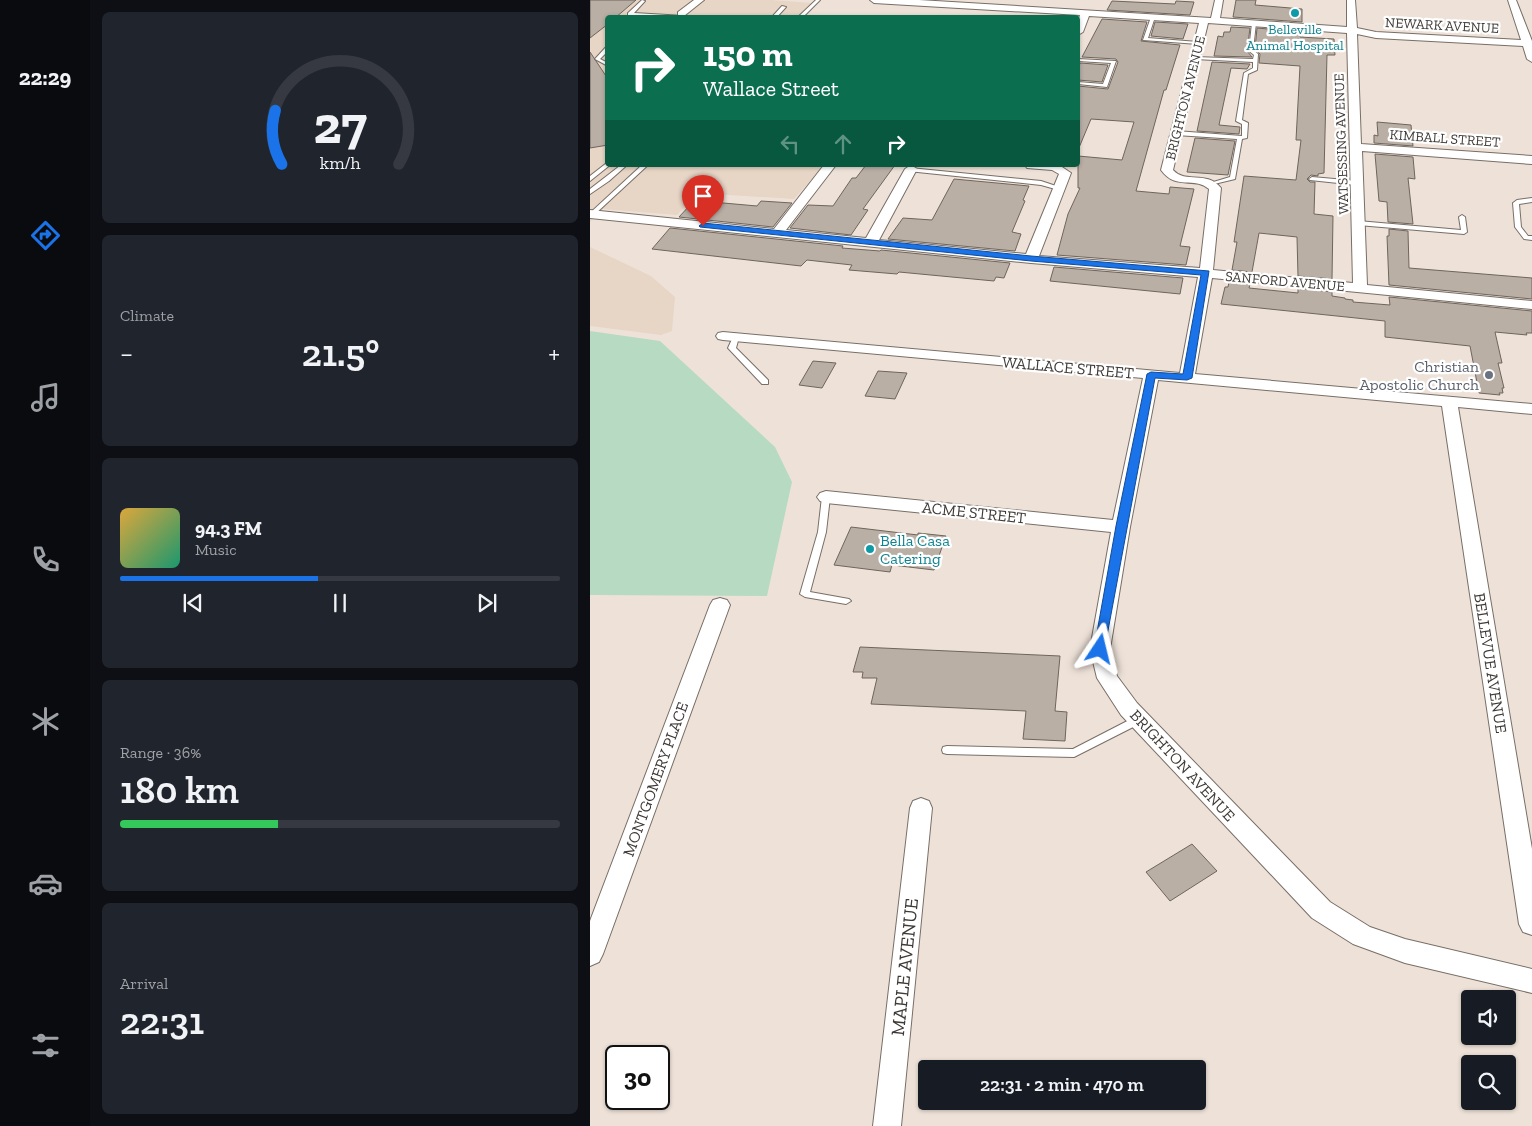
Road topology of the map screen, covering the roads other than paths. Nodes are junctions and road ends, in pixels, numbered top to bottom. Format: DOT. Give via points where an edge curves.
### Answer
graph roads {
  1 [pos="700,0"];
  2 [pos="818,0"];
  3 [pos="874,0"];
  4 [pos="1075,0"];
  5 [pos="1219,0"];
  6 [pos="1351,0"];
  7 [pos="1512,0"];
  8 [pos="643,1"];
  9 [pos="956,2"];
  10 [pos="970,6"];
  11 [pos="784,7"];
  12 [pos="1068,12"];
  13 [pos="1086,13"];
  14 [pos="679,15"];
  15 [pos="776,15"];
  16 [pos="803,15"];
  17 [pos="964,15"];
  18 [pos="1153,17"];
  19 [pos="1209,20"];
  20 [pos="1254,23"];
  21 [pos="1080,27"];
  22 [pos="1351,30"];
  23 [pos="1529,41"];
  24 [pos="1198,43"];
  25 [pos="605,51"];
  26 [pos="1194,58"];
  27 [pos="1532,59"];
  28 [pos="1080,60"];
  29 [pos="1256,61"];
  30 [pos="605,63"];
  31 [pos="1080,84"];
  32 [pos="1176,133"];
  33 [pos="1240,137"];
  34 [pos="1356,147"];
  35 [pos="1532,160"];
  36 [pos="605,166"];
  37 [pos="622,167"];
  38 [pos="644,167"];
  39 [pos="828,167"];
  40 [pos="1043,167"];
  41 [pos="911,170"];
  42 [pos="590,179"];
  43 [pos="1312,179"];
  44 [pos="1356,183"];
  45 [pos="1212,184"];
  46 [pos="598,186"];
  47 [pos="1059,188"];
  48 [pos="590,192"];
  49 [pos="1532,200"];
  50 [pos="591,214"];
  51 [pos="1462,217"];
  52 [pos="1358,223"];
  53 [pos="777,233"];
  54 [pos="1532,238"];
  55 [pos="871,242"];
  56 [pos="1031,259"];
  57 [pos="1206,273"];
  58 [pos="1360,288"];
  59 [pos="1532,305"];
  60 [pos="730,336"];
  61 [pos="1151,374"];
  62 [pos="1187,378"];
  63 [pos="765,382"];
  64 [pos="1449,401"];
  65 [pos="1532,409"];
  66 [pos="826,497"];
  67 [pos="1121,526"];
  68 [pos="846,601"];
  69 [pos="720,605"];
  70 [pos="1139,719"];
  71 [pos="947,750"];
  72 [pos="921,808"];
  73 [pos="1532,924"];
  74 [pos="590,954"];
  75 [pos="1532,981"];
  76 [pos="888,1126"];
  1 -- 14 [label="street"];
  2 -- 16 [label="lane"];
  3 -- 9 [label="street, NEWARK AVENUE"];
  4 -- 12 [label="street"];
  5 -- 19 [label="street"];
  6 -- 22 [label="street, WATSESSING AVENUE"];
  7 -- 23 [label="street"];
  8 -- 14 [label="lane" via="630,14"];
  9 -- 10 [label="street, NEWARK AVENUE"];
  10 -- 12 [label="street, NEWARK AVENUE"];
  10 -- 17 [label="street"];
  11 -- 15 [label="lane"];
  12 -- 13 [label="street, NEWARK AVENUE"];
  13 -- 18 [label="street, NEWARK AVENUE"];
  13 -- 21 [label="street"];
  18 -- 19 [label="street, NEWARK AVENUE"];
  18 -- 24 [label="lane" via="1145,40"];
  19 -- 20 [label="street, NEWARK AVENUE"];
  19 -- 24 [label="street, BRIGHTON AVENUE"];
  20 -- 22 [label="street, NEWARK AVENUE"];
  20 -- 29 [label="lane" via="1251,51 1256,54"];
  22 -- 23 [label="street, NEWARK AVENUE" via="1376,35"];
  22 -- 34 [label="street, WATSESSING AVENUE"];
  23 -- 27 [label="street"];
  24 -- 26 [label="street, BRIGHTON AVENUE"];
  25 -- 30 [label="lane" via="597,59"];
  26 -- 29 [label="lane"];
  26 -- 32 [label="street, BRIGHTON AVENUE"];
  28 -- 31 [label="lane" via="1114,62 1105,86"];
  29 -- 33 [label="lane" via="1255,69 1246,73 1239,121 1245,123 1244,138"];
  32 -- 33 [label="lane"];
  32 -- 45 [label="street, BRIGHTON AVENUE" via="1167,170 1169,174 1175,178"];
  33 -- 45 [label="lane" via="1233,178"];
  34 -- 35 [label="street, KIMBALL STREET"];
  34 -- 44 [label="street, WATSESSING AVENUE"];
  36 -- 42 [label="lane"];
  37 -- 46 [label="lane"];
  38 -- 50 [label="lane"];
  39 -- 53 [label="street"];
  40 -- 47 [label="street" via="1065,173"];
  41 -- 47 [label="lane" via="1041,183"];
  41 -- 55 [label="street"];
  42 -- 46 [label="lane"];
  43 -- 44 [label="lane"];
  44 -- 52 [label="street, WATSESSING AVENUE"];
  45 -- 57 [label="street" via="1215,188"];
  46 -- 48 [label="lane"];
  47 -- 56 [label="street"];
  49 -- 54 [label="lane" via="1516,203 1518,227 1526,238"];
  50 -- 53 [label="street, SANFORD AVENUE"];
  51 -- 52 [label="lane" via="1464,232"];
  52 -- 58 [label="street, WATSESSING AVENUE"];
  53 -- 55 [label="street, SANFORD AVENUE"];
  55 -- 56 [label="street, SANFORD AVENUE"];
  56 -- 57 [label="street, SANFORD AVENUE"];
  57 -- 58 [label="street, SANFORD AVENUE"];
  57 -- 62 [label="street"];
  58 -- 59 [label="street, SANFORD AVENUE"];
  60 -- 61 [label="street, WALLACE STREET"];
  60 -- 63 [label="lane" via="732,348"];
  61 -- 62 [label="street, WALLACE STREET"];
  61 -- 67 [label="street, BRIGHTON AVENUE"];
  62 -- 64 [label="street, WALLACE STREET"];
  64 -- 65 [label="street, WALLACE STREET"];
  64 -- 73 [label="street, BELLEVUE AVENUE"];
  66 -- 67 [label="street, ACME STREET"];
  66 -- 68 [label="lane" via="822,532 804,594"];
  67 -- 70 [label="street, BRIGHTON AVENUE" via="1100,649 1107,678"];
  69 -- 74 [label="street, MONTGOMERY PLACE"];
  70 -- 71 [label="lane" via="1074,752"];
  70 -- 75 [label="street, BRIGHTON AVENUE" via="1321,910 1362,936 1405,951"];
  72 -- 76 [label="street, MAPLE AVENUE"];
}
